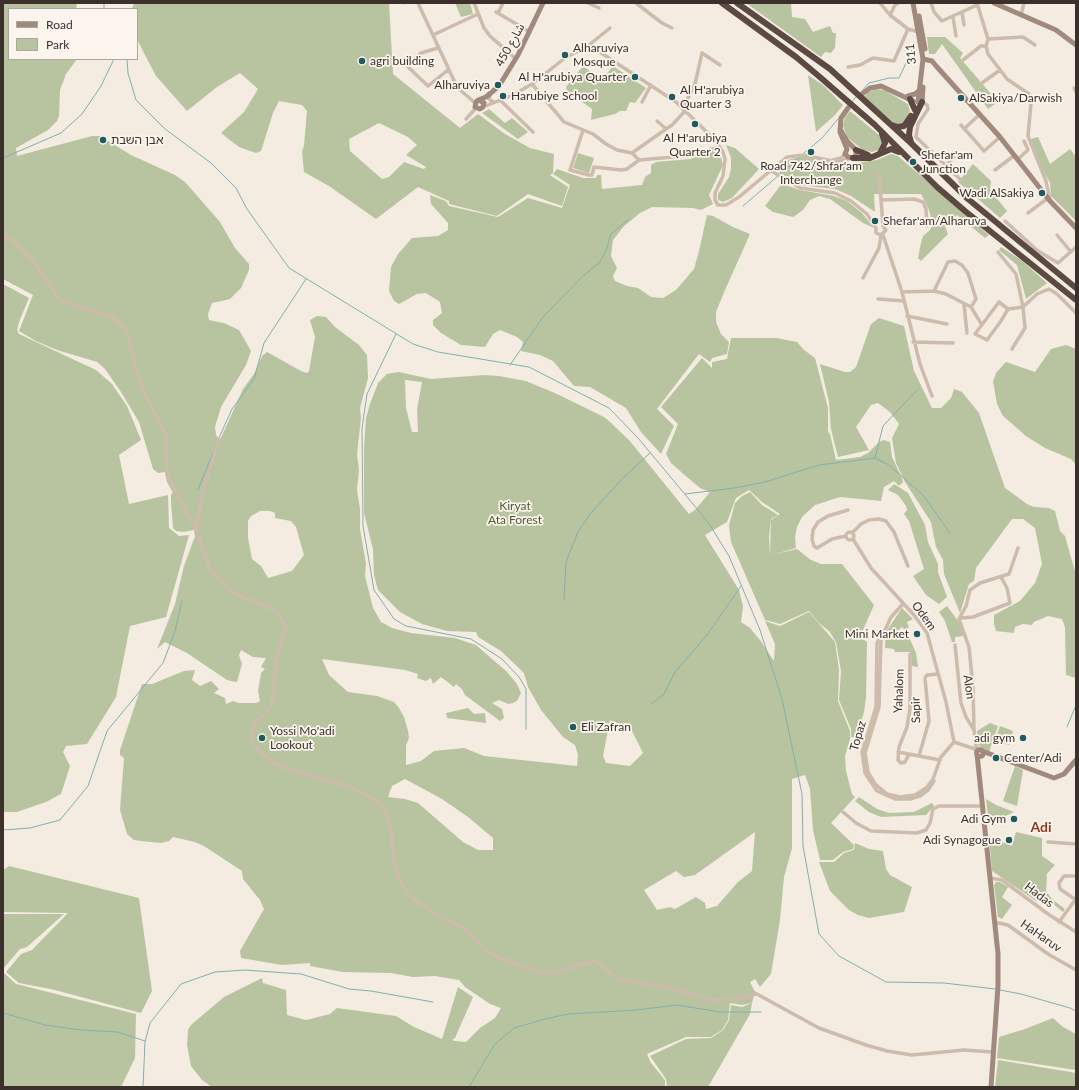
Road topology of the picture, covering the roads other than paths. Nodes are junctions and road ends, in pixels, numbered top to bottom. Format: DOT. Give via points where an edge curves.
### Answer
graph roads {
  1 [pos="418,3"];
  2 [pos="474,3"];
  3 [pos="503,3"];
  4 [pos="543,3"];
  5 [pos="588,3"];
  6 [pos="636,3"];
  7 [pos="722,3"];
  8 [pos="737,3"];
  9 [pos="880,3"];
  10 [pos="898,3"];
  11 [pos="913,3"];
  12 [pos="917,3"];
  13 [pos="931,3"];
  14 [pos="994,3"];
  15 [pos="1024,3"];
  16 [pos="977,4"];
  17 [pos="599,8"];
  18 [pos="962,12"];
  19 [pos="478,14"];
  20 [pos="890,15"];
  21 [pos="953,16"];
  22 [pos="1021,16"];
  23 [pos="964,25"];
  24 [pos="610,28"];
  25 [pos="672,28"];
  26 [pos="908,29"];
  27 [pos="530,32"];
  28 [pos="920,32"];
  29 [pos="432,35"];
  30 [pos="956,36"];
  31 [pos="988,39"];
  32 [pos="590,45"];
  33 [pos="1035,45"];
  34 [pos="1076,45"];
  35 [pos="986,46"];
  36 [pos="438,48"];
  37 [pos="516,59"];
  38 [pos="925,59"];
  39 [pos="963,60"];
  40 [pos="720,65"];
  41 [pos="848,66"];
  42 [pos="448,70"];
  43 [pos="1000,70"];
  44 [pos="982,83"];
  45 [pos="532,84"];
  46 [pos="651,85"];
  47 [pos="1076,88"];
  48 [pos="920,90"];
  49 [pos="1076,92"];
  50 [pos="490,94"];
  51 [pos="862,94"];
  52 [pos="909,98"];
  53 [pos="919,101"];
  54 [pos="497,102"];
  55 [pos="642,102"];
  56 [pos="479,104"];
  57 [pos="848,108"];
  58 [pos="684,109"];
  59 [pos="915,110"];
  60 [pos="979,115"];
  61 [pos="466,119"];
  62 [pos="657,121"];
  63 [pos="890,124"];
  64 [pos="875,125"];
  65 [pos="666,129"];
  66 [pos="840,129"];
  67 [pos="583,130"];
  68 [pos="533,132"];
  69 [pos="1000,137"];
  70 [pos="1024,142"];
  71 [pos="912,144"];
  72 [pos="720,147"];
  73 [pos="855,148"];
  74 [pos="846,151"];
  75 [pos="632,153"];
  76 [pos="876,156"];
  77 [pos="954,157"];
  78 [pos="1016,157"];
  79 [pos="852,158"];
  80 [pos="910,158"];
  81 [pos="639,160"];
  82 [pos="832,160"];
  83 [pos="946,166"];
  84 [pos="770,170"];
  85 [pos="996,170"];
  86 [pos="879,173"];
  87 [pos="961,180"];
  88 [pos="1049,199"];
  89 [pos="882,200"];
  90 [pos="1028,213"];
  91 [pos="1005,221"];
  92 [pos="883,226"];
  93 [pos="927,226"];
  94 [pos="876,228"];
  95 [pos="1076,228"];
  96 [pos="1057,234"];
  97 [pos="3,235"];
  98 [pos="882,235"];
  99 [pos="1076,247"];
  100 [pos="998,252"];
  101 [pos="1071,252"];
  102 [pos="1054,269"];
  103 [pos="863,278"];
  104 [pos="1076,283"];
  105 [pos="1076,288"];
  106 [pos="934,291"];
  107 [pos="902,292"];
  108 [pos="878,300"];
  109 [pos="1076,300"];
  110 [pos="904,301"];
  111 [pos="964,304"];
  112 [pos="971,307"];
  113 [pos="1023,307"];
  114 [pos="1008,309"];
  115 [pos="1076,313"];
  116 [pos="907,316"];
  117 [pos="947,324"];
  118 [pos="982,325"];
  119 [pos="967,333"];
  120 [pos="913,342"];
  121 [pos="953,343"];
  122 [pos="1012,349"];
  123 [pos="932,396"];
  124 [pos="219,439"];
  125 [pos="848,510"];
  126 [pos="196,530"];
  127 [pos="852,532"];
  128 [pos="846,536"];
  129 [pos="853,539"];
  130 [pos="1018,548"];
  131 [pos="908,566"];
  132 [pos="1001,577"];
  133 [pos="903,604"];
  134 [pos="961,618"];
  135 [pos="955,645"];
  136 [pos="910,654"];
  137 [pos="938,674"];
  138 [pos="974,730"];
  139 [pos="954,742"];
  140 [pos="898,752"];
  141 [pos="978,752"];
  142 [pos="908,754"];
  143 [pos="919,756"];
  144 [pos="940,760"];
  145 [pos="1076,760"];
  146 [pos="981,806"];
  147 [pos="843,812"];
  148 [pos="1048,842"];
  149 [pos="1076,844"];
  150 [pos="1076,876"];
  151 [pos="990,878"];
  152 [pos="1076,900"];
  153 [pos="994,922"];
  154 [pos="1059,922"];
  155 [pos="1076,932"];
  156 [pos="1076,970"];
  157 [pos="993,1052"];
  158 [pos="990,1087"];
  1 -- 29 [label="street"];
  2 -- 19 [label="street"];
  3 -- 27 [label="street" via="497,12"];
  4 -- 27 [label="street, شارع 450"];
  5 -- 17 [label="street"];
  6 -- 25 [label="street"];
  7 -- 64 [label="highway" via="796,57"];
  8 -- 63 [label="highway" via="825,65"];
  9 -- 20 [label="street"];
  10 -- 20 [label="street" via="894,4"];
  11 -- 28 [label="street, 311"];
  12 -- 28 [label="street, 311"];
  13 -- 21 [label="street" via="934,12 942,21"];
  14 -- 22 [label="street"];
  15 -- 22 [label="street"];
  16 -- 18 [label="street"];
  16 -- 31 [label="street"];
  18 -- 21 [label="street"];
  18 -- 23 [label="street"];
  19 -- 29 [label="street"];
  19 -- 37 [label="street" via="490,36"];
  20 -- 26 [label="street"];
  21 -- 30 [label="street"];
  22 -- 34 [label="street" via="1056,30"];
  24 -- 32 [label="street"];
  26 -- 28 [label="street"];
  26 -- 41 [label="street" via="894,61 873,58"];
  27 -- 37 [label="street, شارع 450"];
  28 -- 38 [label="street, 311"];
  29 -- 36 [label="street"];
  31 -- 33 [label="street" via="1023,37"];
  31 -- 35 [label="street"];
  32 -- 45 [label="street" via="564,58"];
  32 -- 46 [label="street"];
  35 -- 39 [label="street" via="981,46"];
  35 -- 43 [label="street" via="988,54"];
  36 -- 42 [label="street"];
  36 -- 42 [label="street" via="421,53 407,66 428,86"];
  37 -- 50 [label="street, شارع 450" via="499,86"];
  38 -- 48 [label="street, 311"];
  38 -- 53 [label="street, 311"];
  38 -- 60 [label="street" via="937,67"];
  40 -- 58 [label="street" via="702,53 695,84"];
  42 -- 56 [label="street" via="457,87"];
  43 -- 44 [label="street"];
  43 -- 88 [label="street" via="1007,79 1029,94 1031,102 1028,136 1046,181"];
  45 -- 54 [label="street"];
  45 -- 67 [label="street" via="564,122"];
  46 -- 55 [label="street"];
  46 -- 58 [label="street"];
  47 -- 49 [label="street"];
  48 -- 52 [label="street"];
  48 -- 53 [label="street, 311"];
  50 -- 54 [label="street" via="489,99"];
  50 -- 56 [label="street, شارع 450"];
  51 -- 52 [label="street" via="878,86"];
  52 -- 53 [label="street"];
  52 -- 59 [label="highway"];
  53 -- 59 [label="highway"];
  53 -- 71 [label="highway" via="909,130"];
  53 -- 83 [label="street" via="927,105 928,109 918,124 916,137"];
  54 -- 56 [label="street"];
  54 -- 68 [label="street"];
  56 -- 61 [label="street"];
  57 -- 66 [label="street" via="841,118"];
  58 -- 65 [label="street"];
  58 -- 72 [label="street"];
  59 -- 63 [label="highway" via="904,126"];
  60 -- 69 [label="street"];
  60 -- 69 [label="street" via="963,127 984,151"];
  62 -- 65 [label="street"];
  63 -- 71 [label="highway"];
  64 -- 76 [label="highway" via="885,138 884,148"];
  64 -- 80 [label="highway"];
  65 -- 75 [label="street"];
  66 -- 73 [label="street"];
  66 -- 74 [label="street"];
  67 -- 75 [label="street" via="617,150"];
  67 -- 81 [label="street" via="570,170 592,175 594,167 621,170"];
  69 -- 78 [label="street"];
  70 -- 78 [label="street" via="1028,150"];
  71 -- 102 [label="highway" via="968,199"];
  72 -- 81 [label="street" via="685,156"];
  72 -- 84 [label="street" via="725,165 715,193 718,204 726,205 732,202"];
  73 -- 74 [label="street"];
  73 -- 76 [label="highway"];
  73 -- 79 [label="street" via="856,155"];
  74 -- 79 [label="street"];
  74 -- 82 [label="street" via="841,158"];
  75 -- 81 [label="street"];
  76 -- 79 [label="highway"];
  76 -- 80 [label="highway" via="891,149"];
  77 -- 83 [label="street"];
  78 -- 85 [label="street"];
  78 -- 88 [label="street"];
  79 -- 82 [label="street" via="839,162"];
  80 -- 109 [label="highway" via="937,187 965,211"];
  82 -- 84 [label="street" via="793,155"];
  83 -- 87 [label="street"];
  84 -- 94 [label="street" via="800,188 826,191 843,197 867,214"];
  86 -- 89 [label="street"];
  88 -- 90 [label="street"];
  88 -- 95 [label="street"];
  89 -- 92 [label="street"];
  89 -- 93 [label="street" via="914,199 923,202"];
  91 -- 101 [label="street" via="1038,251 1058,263"];
  92 -- 94 [label="street"];
  92 -- 98 [label="street" via="886,230"];
  94 -- 98 [label="street" via="876,233"];
  96 -- 101 [label="street"];
  97 -- 126 [label="street" via="14,240 31,258 59,299 113,317 127,331 143,390 166,434 167,475"];
  98 -- 103 [label="street" via="879,248"];
  98 -- 107 [label="street"];
  99 -- 101 [label="street"];
  100 -- 113 [label="street" via="1016,274"];
  102 -- 104 [label="highway"];
  102 -- 105 [label="highway"];
  106 -- 107 [label="street"];
  106 -- 111 [label="street" via="946,294"];
  106 -- 112 [label="street" via="948,262 955,260 968,273 976,294 975,303"];
  107 -- 110 [label="street"];
  108 -- 110 [label="street"];
  110 -- 116 [label="street"];
  111 -- 112 [label="street"];
  111 -- 119 [label="street"];
  112 -- 118 [label="street"];
  113 -- 114 [label="street"];
  113 -- 115 [label="street" via="1038,294 1049,289"];
  113 -- 122 [label="street" via="1025,328"];
  114 -- 118 [label="street" via="999,302"];
  114 -- 118 [label="street" via="986,340 975,334"];
  116 -- 117 [label="street"];
  116 -- 120 [label="street"];
  120 -- 121 [label="street"];
  120 -- 123 [label="street"];
  124 -- 126 [label="street" via="204,487"];
  125 -- 128 [label="street" via="818,522 813,530 812,539 817,548 832,539"];
  126 -- 157 [label="street" via="206,560 216,576 236,594 278,613 285,624 277,657 272,706 254,724 251,737 254,745 271,761 282,767 354,788 384,808 394,861 405,890 420,905 441,918 463,927 486,952 542,973 558,972 594,961 617,979 671,988 712,1000 743,998 755,993 819,1028 887,1051 912,1055 964,1050"];
  127 -- 128 [label="street"];
  127 -- 129 [label="street"];
  127 -- 131 [label="street" via="869,520 879,518 886,521 894,532"];
  128 -- 129 [label="street" via="849,540"];
  129 -- 133 [label="street, Odem" via="872,569"];
  130 -- 132 [label="street" via="1009,574"];
  132 -- 134 [label="street" via="980,583 970,590"];
  132 -- 134 [label="street" via="1007,588 1010,603 973,617"];
  133 -- 137 [label="street, Odem" via="927,633"];
  133 -- 144 [label="street, Topaz" via="894,613 882,634 879,707 865,753 868,772 879,788 887,794 910,796 922,791 935,774"];
  134 -- 138 [label="street" via="959,619 971,656"];
  135 -- 138 [label="street, Alon" via="961,703"];
  136 -- 140 [label="street, Yahalom" via="910,709"];
  137 -- 139 [label="street, Odem"];
  137 -- 143 [label="street, Sapir" via="927,675 925,678 928,721"];
  138 -- 141 [label="street"];
  139 -- 141 [label="street"];
  139 -- 144 [label="street, Topaz"];
  140 -- 142 [label="street"];
  140 -- 142 [label="street" via="898,760 901,763 907,761"];
  141 -- 145 [label="street" via="1054,778 1064,774"];
  141 -- 146 [label="street"];
  142 -- 143 [label="street"];
  143 -- 144 [label="street"];
  146 -- 147 [label="street" via="939,806 933,809 926,830 917,833 871,831 856,824"];
  146 -- 151 [label="street"];
  148 -- 149 [label="street"];
  150 -- 152 [label="street" via="1064,876 1058,883 1060,889"];
  151 -- 153 [label="street"];
  151 -- 154 [label="street, Hadas" via="1002,880"];
  152 -- 154 [label="street"];
  153 -- 156 [label="street, HaHaruv" via="1008,925 1048,954"];
  153 -- 157 [label="street" via="998,986"];
  154 -- 155 [label="street, Hadas"];
  157 -- 158 [label="street"];
}
